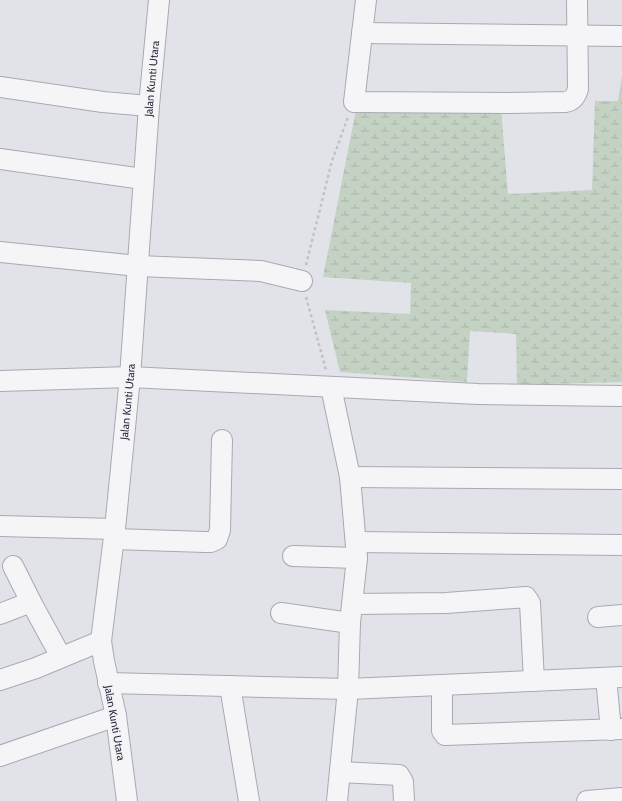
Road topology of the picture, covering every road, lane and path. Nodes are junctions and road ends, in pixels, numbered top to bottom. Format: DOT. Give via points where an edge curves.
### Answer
graph roads {
  1 [pos="159,0"];
  2 [pos="366,0"];
  3 [pos="577,0"];
  4 [pos="362,34"];
  5 [pos="622,36"];
  6 [pos="578,37"];
  7 [pos="0,87"];
  8 [pos="354,102"];
  9 [pos="149,106"];
  10 [pos="0,159"];
  11 [pos="143,179"];
  12 [pos="0,252"];
  13 [pos="138,266"];
  14 [pos="302,281"];
  15 [pos="130,377"];
  16 [pos="0,381"];
  17 [pos="331,387"];
  18 [pos="622,396"];
  19 [pos="222,440"];
  20 [pos="350,477"];
  21 [pos="622,479"];
  22 [pos="0,526"];
  23 [pos="115,534"];
  24 [pos="622,545"];
  25 [pos="357,550"];
  26 [pos="293,556"];
  27 [pos="13,566"];
  28 [pos="30,602"];
  29 [pos="353,604"];
  30 [pos="281,613"];
  31 [pos="0,614"];
  32 [pos="622,615"];
  33 [pos="598,616"];
  34 [pos="350,624"];
  35 [pos="102,641"];
  36 [pos="61,657"];
  37 [pos="614,678"];
  38 [pos="0,680"];
  39 [pos="534,681"];
  40 [pos="108,683"];
  41 [pos="442,684"];
  42 [pos="230,686"];
  43 [pos="348,689"];
  44 [pos="116,716"];
  45 [pos="616,730"];
  46 [pos="0,756"];
  47 [pos="340,772"];
  48 [pos="622,798"];
  49 [pos="127,801"];
  50 [pos="249,801"];
  51 [pos="337,801"];
  52 [pos="404,801"];
  53 [pos="587,801"];
  1 -- 9 [label="street, Jalan Kunti Utara"];
  2 -- 4 [label="street"];
  3 -- 6 [label="street"];
  4 -- 6 [label="street"];
  4 -- 8 [label="street"];
  5 -- 6 [label="street"];
  6 -- 8 [label="street" via="578,89 570,101"];
  7 -- 9 [label="street"];
  8 -- 14 [label="path" via="332,161"];
  9 -- 11 [label="street, Jalan Kunti Utara"];
  10 -- 11 [label="street"];
  11 -- 13 [label="street, Jalan Kunti Utara"];
  12 -- 13 [label="street"];
  13 -- 14 [label="street" via="261,271"];
  13 -- 15 [label="street, Jalan Kunti Utara"];
  14 -- 17 [label="path"];
  15 -- 16 [label="street"];
  15 -- 17 [label="street"];
  15 -- 23 [label="street, Jalan Kunti Utara"];
  17 -- 18 [label="street" via="478,394"];
  17 -- 20 [label="street"];
  19 -- 23 [label="street" via="218,539 205,542"];
  20 -- 21 [label="street"];
  20 -- 25 [label="street"];
  22 -- 23 [label="street"];
  23 -- 35 [label="street, Jalan Kunti Utara"];
  24 -- 25 [label="street"];
  25 -- 26 [label="street"];
  25 -- 29 [label="street"];
  27 -- 28 [label="street"];
  28 -- 31 [label="street"];
  28 -- 36 [label="street"];
  29 -- 34 [label="street"];
  29 -- 39 [label="street" via="446,603 526,596 530,603"];
  30 -- 34 [label="street"];
  32 -- 33 [label="street"];
  34 -- 43 [label="street"];
  35 -- 36 [label="street"];
  35 -- 40 [label="street, Jalan Kunti Utara"];
  36 -- 38 [label="street"];
  37 -- 39 [label="street"];
  37 -- 45 [label="street"];
  39 -- 41 [label="street"];
  40 -- 42 [label="street"];
  40 -- 44 [label="street, Jalan Kunti Utara"];
  41 -- 43 [label="street"];
  41 -- 45 [label="street" via="442,731 445,735"];
  42 -- 43 [label="street"];
  42 -- 50 [label="street"];
  43 -- 47 [label="street"];
  44 -- 46 [label="street"];
  44 -- 49 [label="street, Jalan Kunti Utara"];
  47 -- 51 [label="street"];
  47 -- 52 [label="street" via="399,775 403,782"];
  48 -- 53 [label="street"];
}
